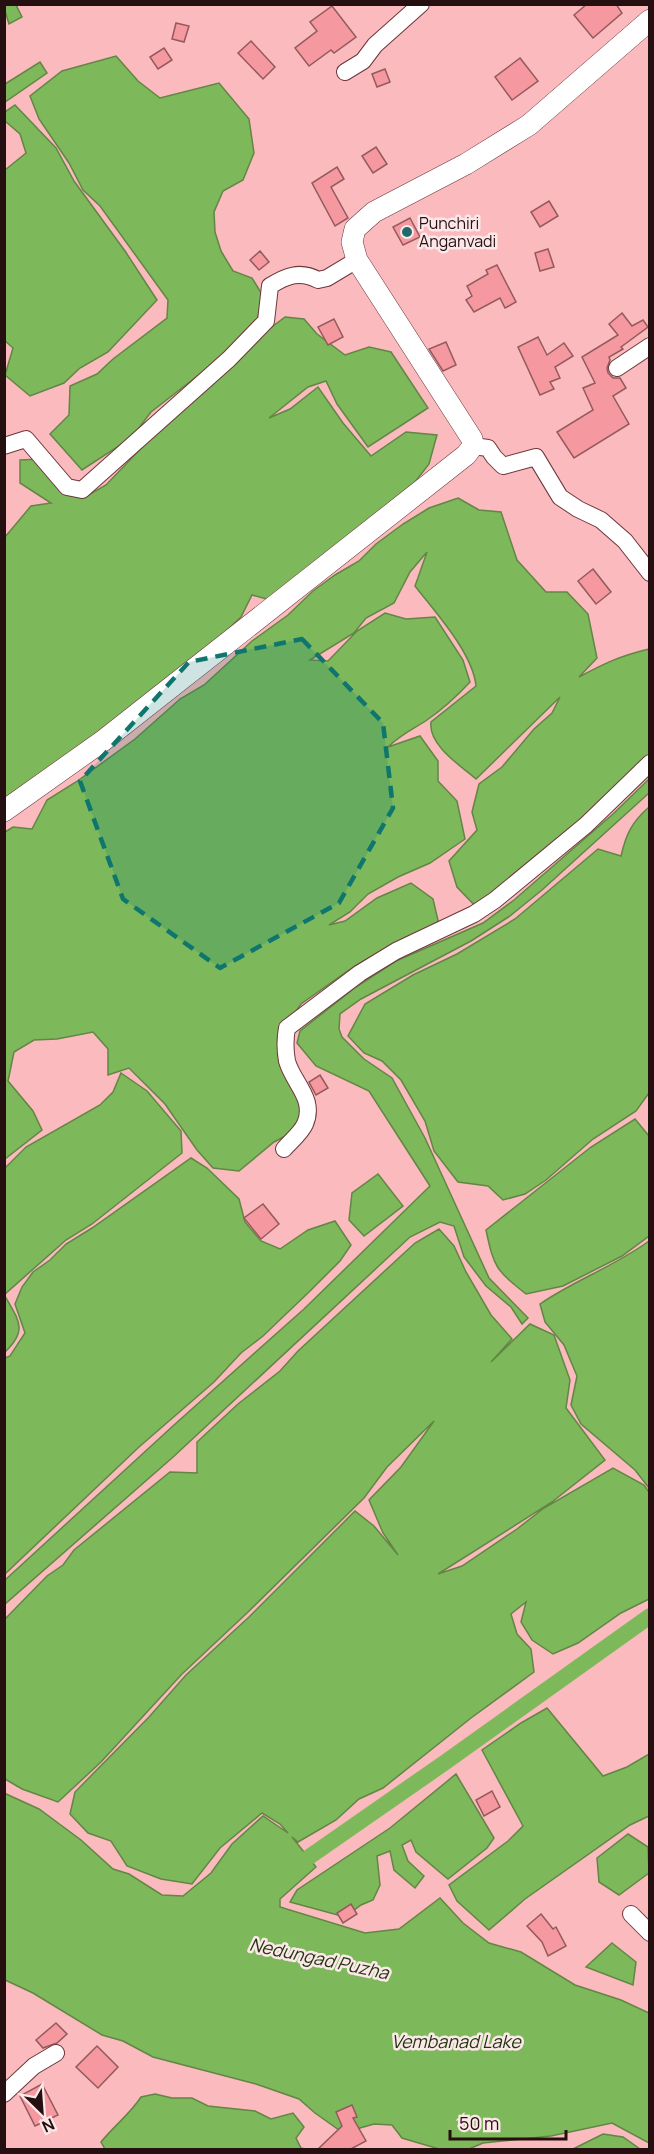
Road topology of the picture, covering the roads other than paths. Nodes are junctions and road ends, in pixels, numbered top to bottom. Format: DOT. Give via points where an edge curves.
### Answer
graph roads {
  1 [pos="421,4"];
  2 [pos="650,20"];
  3 [pos="345,72"];
  4 [pos="357,260"];
  5 [pos="650,346"];
  6 [pos="617,368"];
  7 [pos="4,446"];
  8 [pos="473,446"];
  9 [pos="650,573"];
  10 [pos="650,764"];
  11 [pos="4,811"];
  12 [pos="284,1149"];
  13 [pos="631,1914"];
  14 [pos="650,1933"];
  15 [pos="56,2053"];
  16 [pos="4,2094"];
  1 -- 3 [label="street" via="375,45 363,61"];
  2 -- 4 [label="street" via="529,125 466,164 374,212 355,229 352,242"];
  4 -- 7 [label="street" via="327,278 318,280 297,274 270,286 266,321 82,490 67,487 26,439"];
  4 -- 8 [label="street"];
  5 -- 6 [label="street"];
  8 -- 9 [label="street" via="488,448 503,466 536,457 561,497 601,520 625,541"];
  8 -- 11 [label="street" via="104,740"];
  10 -- 12 [label="street" via="586,825 495,900 360,973 287,1028 288,1063 307,1099 308,1117"];
  13 -- 14 [label="street"];
  15 -- 16 [label="street" via="34,2066"];
}
